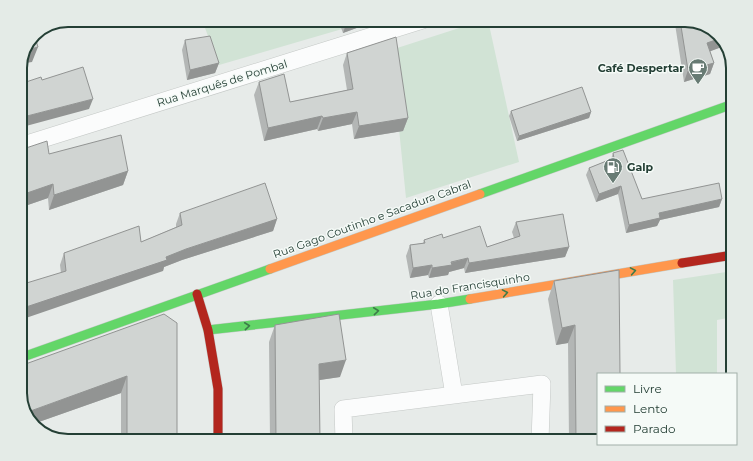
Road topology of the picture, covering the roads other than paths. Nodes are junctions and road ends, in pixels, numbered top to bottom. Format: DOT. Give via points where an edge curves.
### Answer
graph roads {
  1 [pos="401,27"];
  2 [pos="726,106"];
  3 [pos="27,144"];
  4 [pos="726,256"];
  5 [pos="197,294"];
  6 [pos="439,304"];
  7 [pos="208,330"];
  8 [pos="27,355"];
  9 [pos="454,395"];
  10 [pos="218,434"];
  11 [pos="344,434"];
  12 [pos="540,434"];
  1 -- 3 [label="street, Rua Marquês de Pombal"];
  2 -- 5 [label="street, Rua Gago Coutinho e Sacadura Cabral"];
  6 -- 4 [label="street, Rua do Francisquinho, one-way"];
  5 -- 7 [label="street"];
  5 -- 8 [label="street, Rua Gago Coutinho e Sacadura Cabral"];
  7 -- 6 [label="street, Rua do Francisquinho, one-way"];
  6 -- 9 [label="street"];
  7 -- 10 [label="street" via="218,389"];
  9 -- 11 [label="street" via="343,409"];
  9 -- 12 [label="street" via="542,384"];
}
